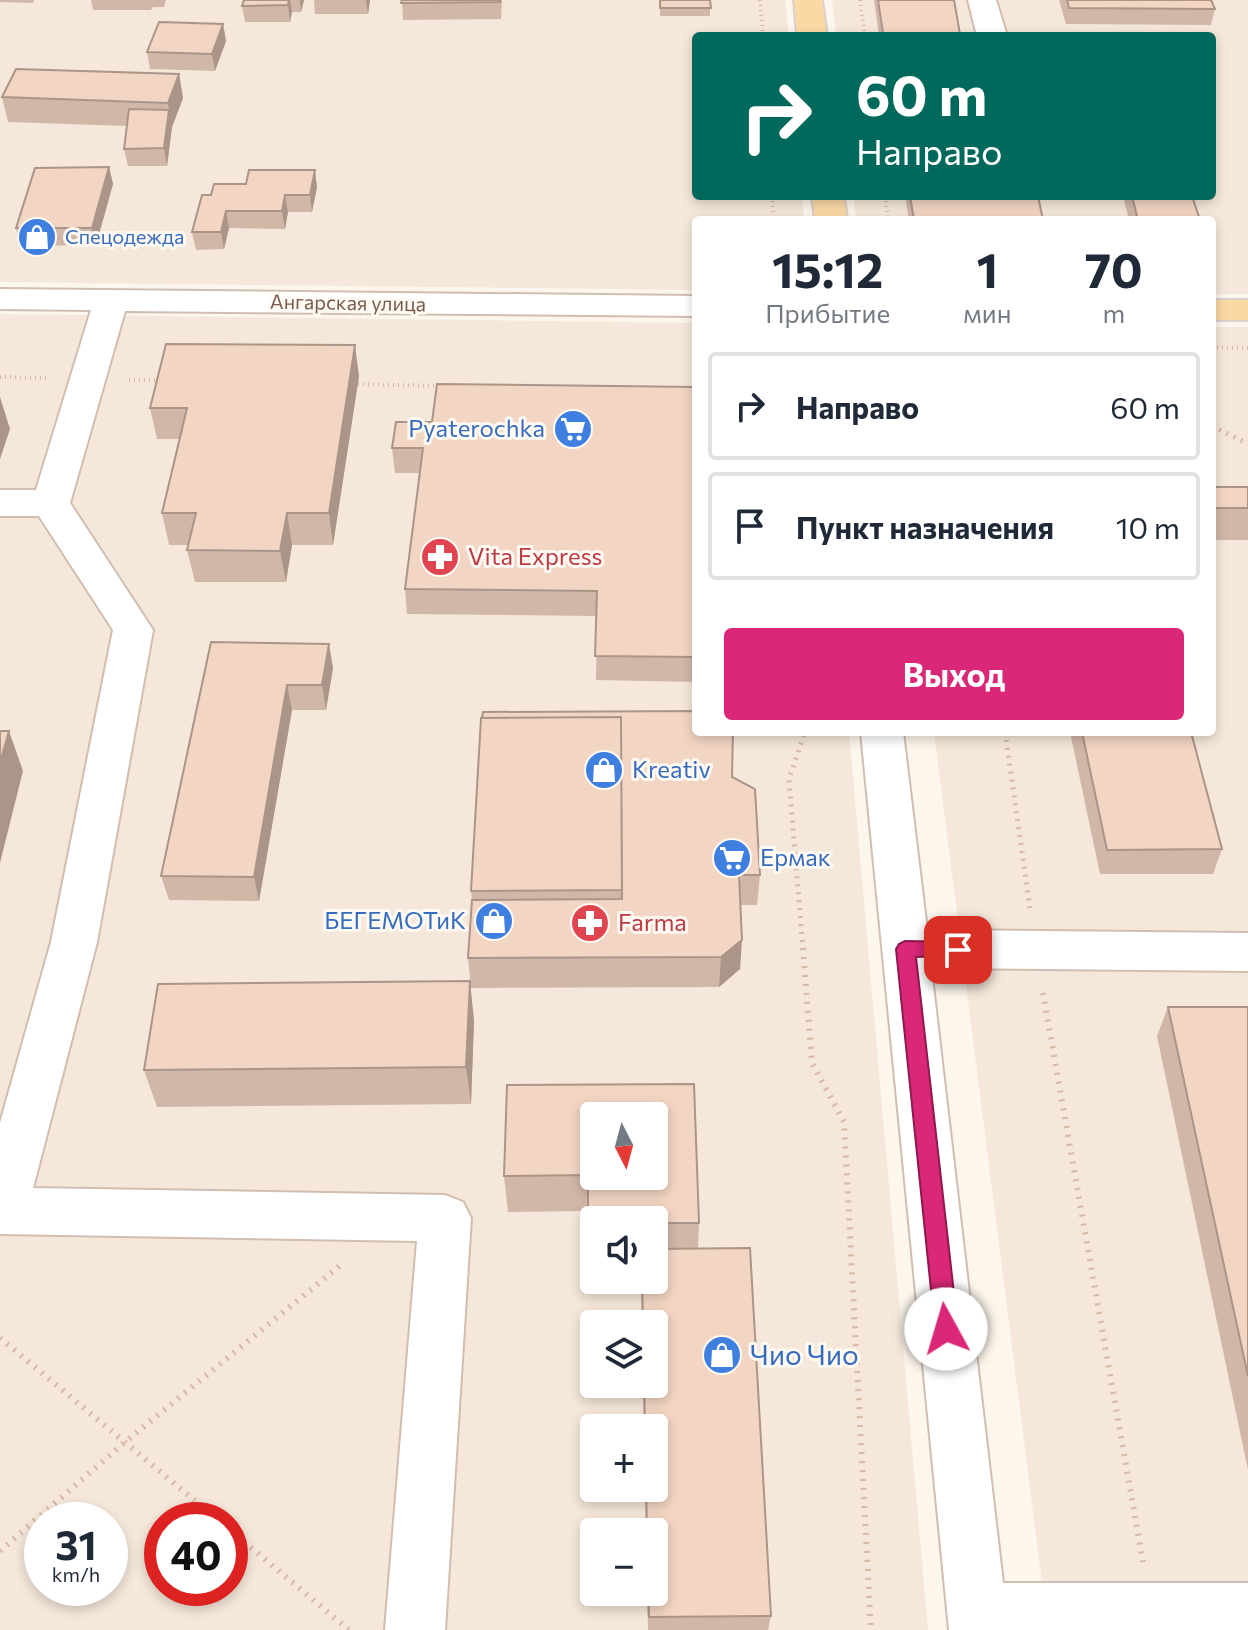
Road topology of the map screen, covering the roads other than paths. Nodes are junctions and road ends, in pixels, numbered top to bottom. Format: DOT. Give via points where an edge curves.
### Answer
graph roads {
  1 [pos="808,0"];
  2 [pos="982,0"];
  3 [pos="812,32"];
  4 [pos="991,32"];
  5 [pos="0,299"];
  6 [pos="111,301"];
  7 [pos="692,306"];
  8 [pos="1216,310"];
  9 [pos="1248,310"];
  10 [pos="0,503"];
  11 [pos="51,503"];
  12 [pos="882,736"];
  13 [pos="905,949"];
  14 [pos="1248,952"];
  15 [pos="1248,1613"];
  16 [pos="978,1622"];
  17 [pos="415,1630"];
  1 -- 3 [label="main road"];
  2 -- 4 [label="street"];
  5 -- 6 [label="street, Ангарская улица"];
  6 -- 7 [label="street, Ангарская улица"];
  6 -- 11 [label="street"];
  8 -- 9 [label="main road"];
  10 -- 11 [label="street"];
  11 -- 17 [label="street" via="133,630 74,942 1,1211 445,1218"];
  12 -- 13 [label="street"];
  13 -- 14 [label="street"];
  13 -- 16 [label="street"];
  15 -- 16 [label="street"];
}
